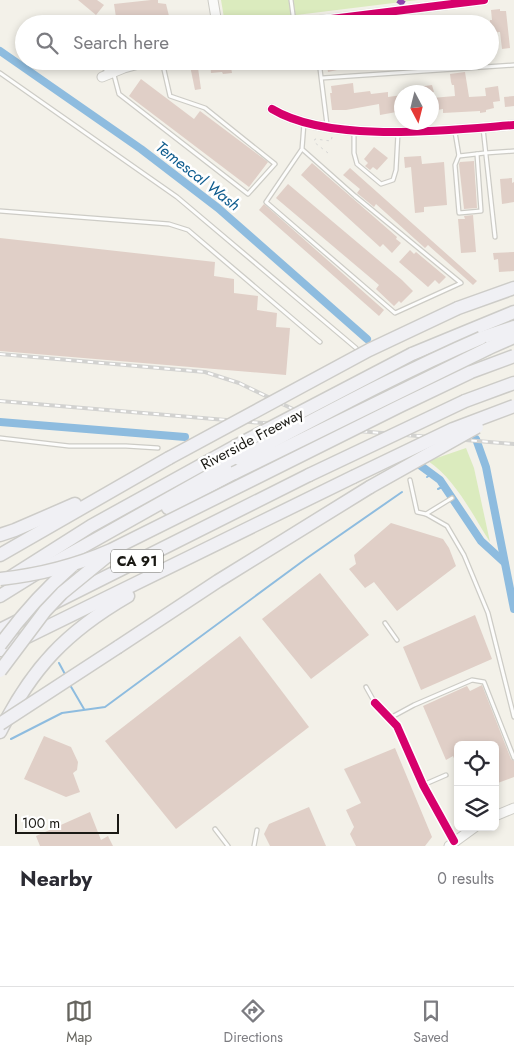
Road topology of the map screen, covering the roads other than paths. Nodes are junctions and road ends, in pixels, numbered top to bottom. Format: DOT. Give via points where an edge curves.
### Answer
graph roads {
  1 [pos="213,0"];
  2 [pos="291,0"];
  3 [pos="484,0"];
  4 [pos="215,15"];
  5 [pos="292,15"];
  6 [pos="367,15"];
  7 [pos="514,65"];
  8 [pos="499,66"];
  9 [pos="104,70"];
  10 [pos="123,70"];
  11 [pos="164,70"];
  12 [pos="321,70"];
  13 [pos="440,70"];
  14 [pos="0,73"];
  15 [pos="108,75"];
  16 [pos="322,78"];
  17 [pos="272,109"];
  18 [pos="304,122"];
  19 [pos="514,125"];
  20 [pos="327,126"];
  21 [pos="483,127"];
  22 [pos="455,129"];
  23 [pos="354,130"];
  24 [pos="398,131"];
  25 [pos="302,149"];
  26 [pos="514,151"];
  27 [pos="485,152"];
  28 [pos="477,154"];
  29 [pos="459,155"];
  30 [pos="0,212"];
  31 [pos="495,237"];
  32 [pos="514,288"];
  33 [pos="514,312"];
  34 [pos="514,327"];
  35 [pos="514,337"];
  36 [pos="481,338"];
  37 [pos="320,342"];
  38 [pos="356,348"];
  39 [pos="514,349"];
  40 [pos="514,357"];
  41 [pos="514,383"];
  42 [pos="514,406"];
  43 [pos="0,438"];
  44 [pos="158,448"];
  45 [pos="236,453"];
  46 [pos="170,458"];
  47 [pos="237,478"];
  48 [pos="410,480"];
  49 [pos="452,498"];
  50 [pos="426,514"];
  51 [pos="263,522"];
  52 [pos="0,535"];
  53 [pos="0,555"];
  54 [pos="0,572"];
  55 [pos="0,579"];
  56 [pos="0,584"];
  57 [pos="0,596"];
  58 [pos="385,623"];
  59 [pos="0,630"];
  60 [pos="397,640"];
  61 [pos="0,645"];
  62 [pos="0,650"];
  63 [pos="0,671"];
  64 [pos="366,687"];
  65 [pos="375,703"];
  66 [pos="514,717"];
  67 [pos="390,718"];
  68 [pos="0,724"];
  69 [pos="0,732"];
  70 [pos="514,758"];
  71 [pos="446,774"];
  72 [pos="423,785"];
  73 [pos="514,808"];
  74 [pos="499,814"];
  75 [pos="215,829"];
  76 [pos="256,830"];
  77 [pos="469,831"];
  78 [pos="451,844"];
  79 [pos="228,846"];
  80 [pos="254,846"];
  1 -- 4 [label="street"];
  2 -- 5 [label="lane"];
  3 -- 6 [label="street"];
  7 -- 8 [label="lane"];
  9 -- 15 [label="lane"];
  10 -- 15 [label="street"];
  11 -- 15 [label="lane" via="170,96 205,108 275,164 248,194 119,94"];
  12 -- 16 [label="lane"];
  13 -- 16 [label="lane"];
  14 -- 38 [label="lane" via="177,197"];
  16 -- 20 [label="lane"];
  17 -- 18 [label="street"];
  18 -- 20 [label="street"];
  18 -- 25 [label="lane"];
  19 -- 21 [label="street"];
  20 -- 23 [label="street"];
  21 -- 22 [label="street"];
  21 -- 27 [label="lane"];
  22 -- 24 [label="street"];
  22 -- 29 [label="lane"];
  23 -- 24 [label="street"];
  23 -- 24 [label="lane" via="357,164 381,184 393,180"];
  25 -- 25 [label="lane" via="355,196 461,283 395,314 266,202"];
  26 -- 27 [label="lane"];
  27 -- 28 [label="lane"];
  27 -- 31 [label="lane"];
  28 -- 29 [label="lane"];
  28 -- 29 [label="lane" via="481,211 459,213 455,165"];
  30 -- 37 [label="lane" via="168,224 188,230"];
  32 -- 46 [label="highway, bridge" via="458,308 369,350"];
  33 -- 36 [label="highway, Riverside Freeway"];
  34 -- 36 [label="highway"];
  35 -- 36 [label="highway"];
  36 -- 45 [label="highway, Riverside Freeway, bridge" via="412,354"];
  36 -- 47 [label="highway, bridge"];
  39 -- 54 [label="highway" via="445,378 106,544 38,566"];
  40 -- 47 [label="highway, bridge" via="432,389"];
  40 -- 55 [label="highway, bridge" via="472,372 400,406 111,550 60,568"];
  41 -- 59 [label="highway, CA 91, bridge" via="465,401 309,474"];
  42 -- 51 [label="highway, bridge" via="453,429"];
  42 -- 68 [label="highway, bridge" via="370,487 218,581"];
  43 -- 44 [label="lane" via="69,446"];
  45 -- 56 [label="highway, Riverside Freeway" via="91,526"];
  45 -- 57 [label="highway"];
  46 -- 52 [label="highway" via="54,514"];
  46 -- 53 [label="highway"];
  47 -- 61 [label="highway, bridge" via="120,532 88,553 54,581"];
  47 -- 63 [label="highway, bridge" via="141,532 106,557 44,611"];
  48 -- 50 [label="lane" via="417,512"];
  49 -- 50 [label="lane"];
  50 -- 66 [label="lane" via="447,526 464,554 488,612"];
  51 -- 62 [label="highway, CA 91"];
  51 -- 69 [label="highway" via="99,613 72,634 29,681"];
  58 -- 60 [label="lane"];
  64 -- 65 [label="lane"];
  65 -- 67 [label="street"];
  67 -- 70 [label="lane" via="472,680 484,682"];
  67 -- 72 [label="street" via="397,726"];
  71 -- 72 [label="lane"];
  72 -- 78 [label="street"];
  73 -- 74 [label="street"];
  75 -- 79 [label="lane"];
  76 -- 80 [label="lane"];
  77 -- 78 [label="street"];
}
